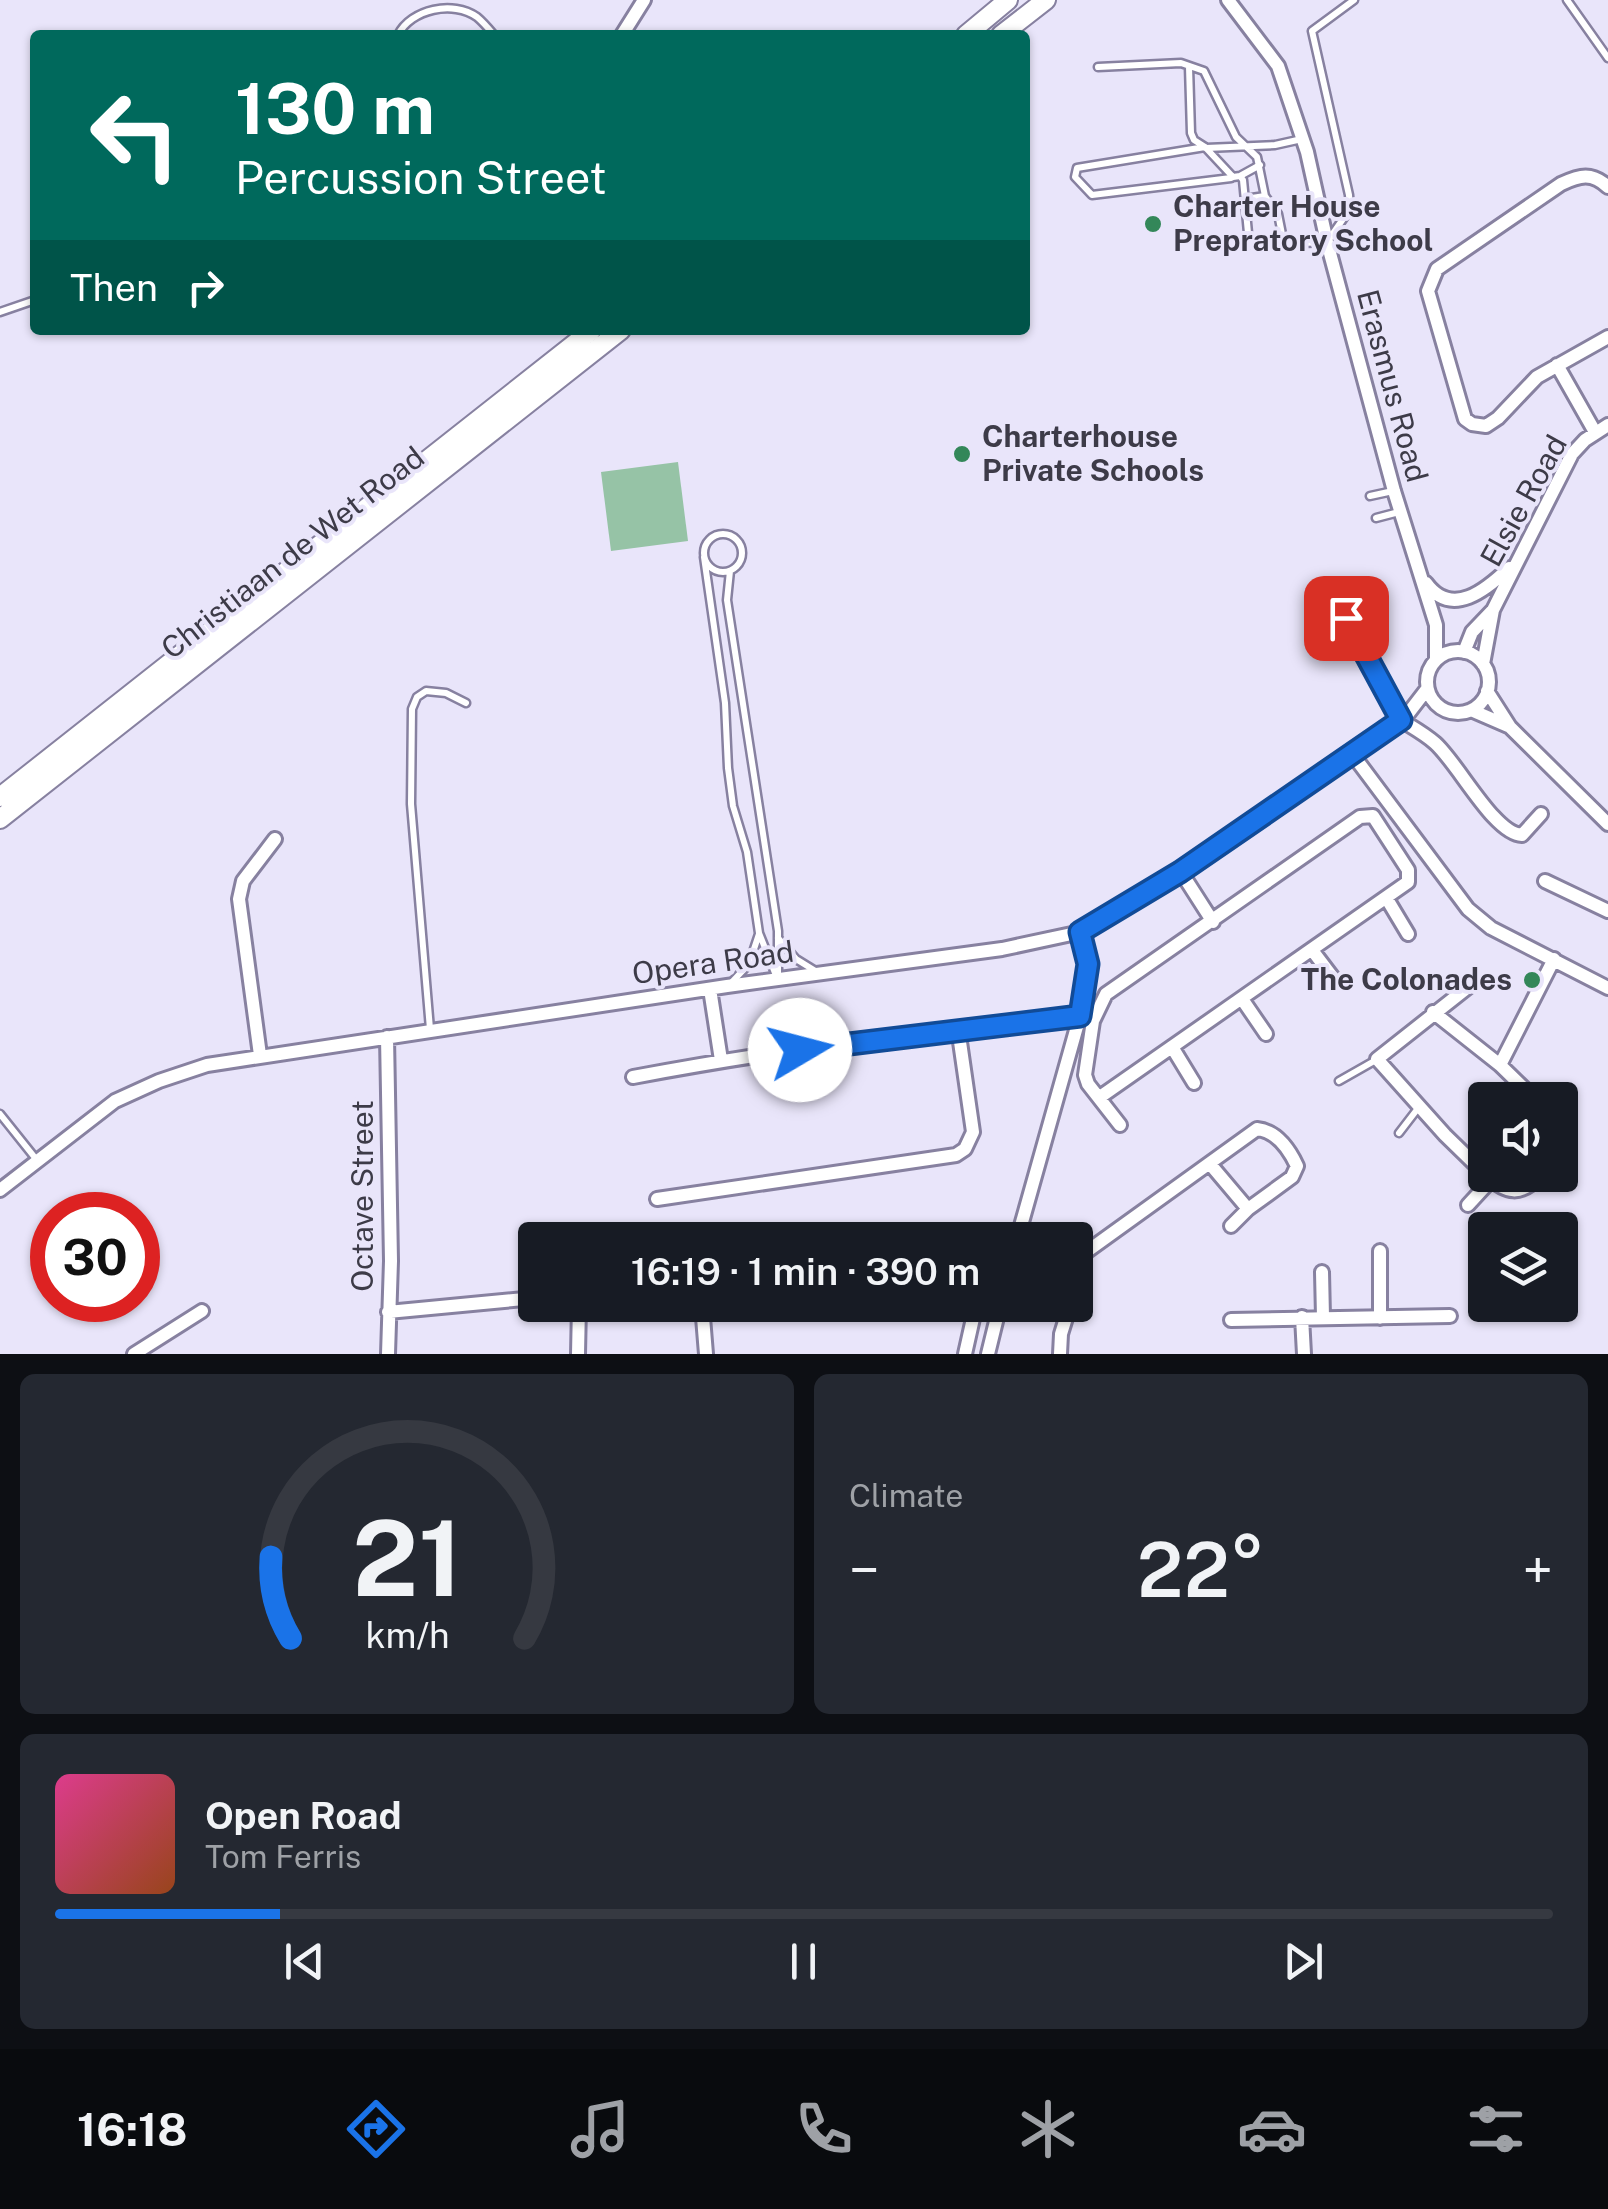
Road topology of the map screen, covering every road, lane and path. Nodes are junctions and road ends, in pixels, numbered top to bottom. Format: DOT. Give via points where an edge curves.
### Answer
graph roads {
  1 [pos="644,0"];
  2 [pos="1008,0"];
  3 [pos="1046,0"];
  4 [pos="1228,0"];
  5 [pos="1354,0"];
  6 [pos="1566,0"];
  7 [pos="401,30"];
  8 [pos="489,30"];
  9 [pos="625,30"];
  10 [pos="972,30"];
  11 [pos="1007,30"];
  12 [pos="1608,58"];
  13 [pos="1098,67"];
  14 [pos="1189,67"];
  15 [pos="1303,139"];
  16 [pos="1249,147"];
  17 [pos="1204,148"];
  18 [pos="1260,165"];
  19 [pos="1236,177"];
  20 [pos="1608,187"];
  21 [pos="1265,196"];
  22 [pos="1245,199"];
  23 [pos="1327,242"];
  24 [pos="1284,244"];
  25 [pos="30,302"];
  26 [pos="0,312"];
  27 [pos="586,335"];
  28 [pos="615,335"];
  29 [pos="1608,337"];
  30 [pos="1557,365"];
  31 [pos="1602,428"];
  32 [pos="1394,491"];
  33 [pos="1370,496"];
  34 [pos="1400,512"];
  35 [pos="1376,518"];
  36 [pos="704,557"];
  37 [pos="1515,563"];
  38 [pos="730,570"];
  39 [pos="1419,574"];
  40 [pos="1492,610"];
  41 [pos="1346,618"];
  42 [pos="1436,624"];
  43 [pos="1461,651"];
  44 [pos="1436,660"];
  45 [pos="1482,664"];
  46 [pos="1427,689"];
  47 [pos="1487,692"];
  48 [pos="466,704"];
  49 [pos="1442,708"];
  50 [pos="1471,710"];
  51 [pos="1404,718"];
  52 [pos="1510,728"];
  53 [pos="1354,754"];
  54 [pos="0,797"];
  55 [pos="1541,814"];
  56 [pos="0,819"];
  57 [pos="1608,824"];
  58 [pos="275,839"];
  59 [pos="1180,872"];
  60 [pos="1544,881"];
  61 [pos="1386,899"];
  62 [pos="1608,912"];
  63 [pos="1213,922"];
  64 [pos="760,932"];
  65 [pos="1080,932"];
  66 [pos="1408,934"];
  67 [pos="778,938"];
  68 [pos="1312,950"];
  69 [pos="1554,959"];
  70 [pos="820,973"];
  71 [pos="778,979"];
  72 [pos="1477,980"];
  73 [pos="1337,983"];
  74 [pos="727,986"];
  75 [pos="1608,988"];
  76 [pos="710,989"];
  77 [pos="1242,999"];
  78 [pos="1433,1012"];
  79 [pos="1080,1016"];
  80 [pos="958,1028"];
  81 [pos="430,1030"];
  82 [pos="1266,1034"];
  83 [pos="387,1037"];
  84 [pos="1172,1047"];
  85 [pos="260,1055"];
  86 [pos="1378,1059"];
  87 [pos="721,1060"];
  88 [pos="1500,1065"];
  89 [pos="632,1077"];
  90 [pos="1339,1081"];
  91 [pos="1517,1082"];
  92 [pos="1194,1083"];
  93 [pos="1100,1097"];
  94 [pos="1420,1106"];
  95 [pos="0,1114"];
  96 [pos="1120,1125"];
  97 [pos="1398,1133"];
  98 [pos="1468,1155"];
  99 [pos="37,1160"];
  100 [pos="1210,1164"];
  101 [pos="0,1190"];
  102 [pos="1477,1192"];
  103 [pos="657,1199"];
  104 [pos="1468,1205"];
  105 [pos="1248,1209"];
  106 [pos="1022,1222"];
  107 [pos="1231,1226"];
  108 [pos="1093,1247"];
  109 [pos="1380,1252"];
  110 [pos="1322,1272"];
  111 [pos="518,1300"];
  112 [pos="202,1311"];
  113 [pos="388,1312"];
  114 [pos="1450,1316"];
  115 [pos="1302,1317"];
  116 [pos="1323,1317"];
  117 [pos="1380,1318"];
  118 [pos="1231,1320"];
  119 [pos="579,1322"];
  120 [pos="703,1322"];
  121 [pos="972,1322"];
  122 [pos="996,1322"];
  123 [pos="1065,1322"];
  124 [pos="134,1354"];
  125 [pos="388,1354"];
  126 [pos="578,1354"];
  127 [pos="706,1354"];
  128 [pos="965,1354"];
  129 [pos="988,1354"];
  130 [pos="1060,1354"];
  131 [pos="1304,1354"];
  1 -- 9 [label="street"];
  2 -- 10 [label="main road"];
  3 -- 11 [label="main road"];
  4 -- 15 [label="street, Erasmus Road" via="1278,66"];
  5 -- 23 [label="lane" via="1312,31 1350,195 1350,209"];
  6 -- 12 [label="lane"];
  7 -- 8 [label="lane" via="417,15 451,8"];
  13 -- 14 [label="lane"];
  14 -- 16 [label="lane" via="1208,75 1236,137"];
  14 -- 17 [label="lane" via="1192,133"];
  15 -- 16 [label="lane"];
  15 -- 23 [label="street, Erasmus Road"];
  16 -- 17 [label="lane"];
  16 -- 18 [label="lane"];
  17 -- 19 [label="lane"];
  17 -- 19 [label="lane" via="1077,168 1075,177 1092,195"];
  18 -- 19 [label="lane"];
  18 -- 21 [label="lane"];
  19 -- 22 [label="lane"];
  20 -- 30 [label="street" via="1584,175 1561,184 1430,280 1437,324 1472,424 1486,426 1498,418"];
  21 -- 22 [label="lane"];
  21 -- 24 [label="lane" via="1278,214"];
  22 -- 24 [label="lane" via="1254,246"];
  23 -- 24 [label="lane"];
  23 -- 32 [label="street, Erasmus Road"];
  25 -- 26 [label="lane"];
  27 -- 54 [label="main road, Christiaan de Wet Road"];
  28 -- 56 [label="main road, Christiaan de Wet Road"];
  29 -- 30 [label="street"];
  30 -- 31 [label="street"];
  31 -- 37 [label="street, Elsie Road" via="1572,454"];
  32 -- 33 [label="lane"];
  32 -- 34 [label="street, Erasmus Road"];
  34 -- 35 [label="lane"];
  34 -- 39 [label="street, Erasmus Road"];
  36 -- 38 [label="lane" via="717,571"];
  36 -- 38 [label="lane" via="715,535 733,536 742,552"];
  36 -- 64 [label="lane" via="726,702 733,806"];
  37 -- 39 [label="street" via="1484,592 1461,600 1430,590"];
  37 -- 40 [label="street, Elsie Road"];
  38 -- 67 [label="lane" via="727,600"];
  39 -- 42 [label="street, Erasmus Road"];
  40 -- 43 [label="street, Elsie Road"];
  40 -- 45 [label="street, Elsie Road"];
  41 -- 51 [label="lane"];
  42 -- 43 [label="street, Erasmus Road"];
  42 -- 44 [label="street, Erasmus Road"];
  43 -- 44 [label="street"];
  43 -- 45 [label="street"];
  44 -- 46 [label="street"];
  45 -- 47 [label="street"];
  46 -- 49 [label="street"];
  46 -- 51 [label="street, Opera Road"];
  47 -- 50 [label="street"];
  47 -- 52 [label="street"];
  48 -- 81 [label="lane" via="426,690 412,709 411,804"];
  49 -- 50 [label="street"];
  49 -- 51 [label="street, Opera Road"];
  50 -- 52 [label="street"];
  51 -- 53 [label="street, Opera Road"];
  51 -- 55 [label="street" via="1436,743 1512,834 1522,835"];
  52 -- 57 [label="street"];
  53 -- 59 [label="street, Opera Road"];
  53 -- 69 [label="street" via="1468,909"];
  58 -- 85 [label="street" via="243,881 239,899"];
  59 -- 63 [label="street"];
  59 -- 65 [label="street, Opera Road"];
  60 -- 62 [label="street"];
  61 -- 63 [label="street" via="1408,882 1408,870 1368,814"];
  61 -- 66 [label="street"];
  61 -- 68 [label="street"];
  63 -- 93 [label="street" via="1106,994 1086,1061 1088,1084"];
  64 -- 71 [label="lane"];
  64 -- 74 [label="lane" via="749,964"];
  65 -- 70 [label="street, Opera Road"];
  65 -- 79 [label="street" via="1088,964"];
  67 -- 70 [label="lane"];
  67 -- 71 [label="lane"];
  68 -- 73 [label="street"];
  68 -- 77 [label="street"];
  69 -- 75 [label="street"];
  69 -- 88 [label="street"];
  70 -- 71 [label="street, Opera Road"];
  71 -- 74 [label="street, Opera Road"];
  72 -- 78 [label="street"];
  74 -- 76 [label="street, Opera Road"];
  76 -- 81 [label="street, Opera Road"];
  76 -- 87 [label="street"];
  77 -- 82 [label="street"];
  77 -- 84 [label="street"];
  78 -- 86 [label="street"];
  78 -- 88 [label="street"];
  79 -- 80 [label="street"];
  79 -- 106 [label="street"];
  80 -- 87 [label="street"];
  80 -- 103 [label="street" via="973,1132 956,1155"];
  81 -- 83 [label="street, Opera Road"];
  83 -- 85 [label="street, Opera Road"];
  83 -- 113 [label="street, Octave Street"];
  84 -- 92 [label="street"];
  84 -- 93 [label="street"];
  85 -- 99 [label="street, Opera Road" via="185,1071 115,1100"];
  86 -- 90 [label="lane"];
  86 -- 94 [label="street"];
  87 -- 89 [label="street"];
  88 -- 91 [label="street"];
  93 -- 96 [label="street"];
  94 -- 97 [label="lane"];
  94 -- 98 [label="street"];
  95 -- 99 [label="lane"];
  99 -- 101 [label="street, Opera Road"];
  100 -- 105 [label="street"];
  100 -- 105 [label="street" via="1257,1129 1275,1136 1297,1166 1292,1178"];
  100 -- 108 [label="street"];
  102 -- 104 [label="street"];
  105 -- 107 [label="street"];
  109 -- 117 [label="street"];
  110 -- 116 [label="street"];
  111 -- 113 [label="street"];
  112 -- 124 [label="street"];
  113 -- 125 [label="street, Octave Street"];
  114 -- 117 [label="street"];
  115 -- 116 [label="street"];
  115 -- 118 [label="street"];
  115 -- 131 [label="street"];
  116 -- 117 [label="street"];
  119 -- 126 [label="street"];
  120 -- 127 [label="street"];
  121 -- 128 [label="street"];
  122 -- 129 [label="street"];
  123 -- 130 [label="street"];
}
